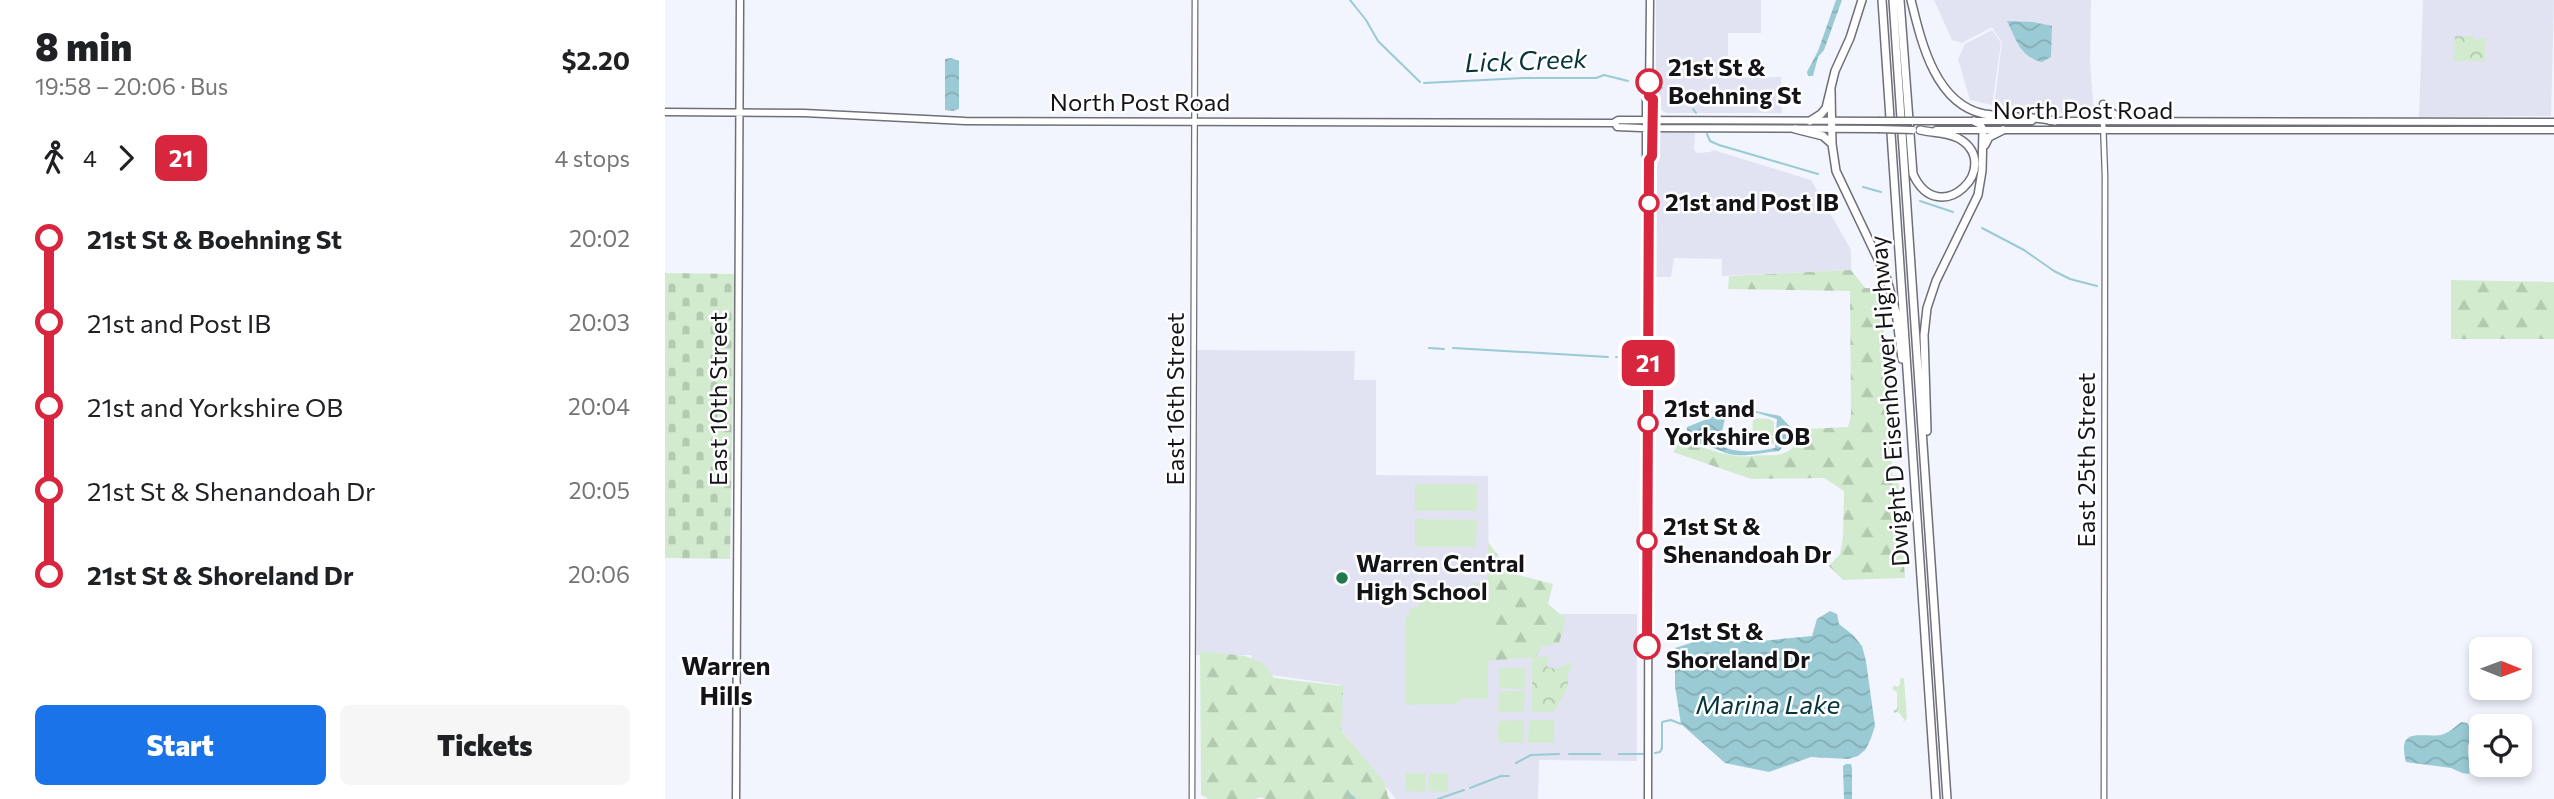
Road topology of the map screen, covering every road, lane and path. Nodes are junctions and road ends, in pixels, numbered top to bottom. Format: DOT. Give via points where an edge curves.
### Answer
graph roads {
  1 [pos="740,0"];
  2 [pos="1195,0"];
  3 [pos="1650,0"];
  4 [pos="1862,0"];
  5 [pos="1882,0"];
  6 [pos="1893,0"];
  7 [pos="1900,0"];
  8 [pos="1911,0"];
  9 [pos="1831,90"];
  10 [pos="2103,103"];
  11 [pos="665,112"];
  12 [pos="739,112"];
  13 [pos="1688,119"];
  14 [pos="1649,120"];
  15 [pos="1810,121"];
  16 [pos="1973,121"];
  17 [pos="2056,121"];
  18 [pos="2103,121"];
  19 [pos="2126,121"];
  20 [pos="1195,122"];
  21 [pos="2554,122"];
  22 [pos="1615,123"];
  23 [pos="1832,125"];
  24 [pos="1649,128"];
  25 [pos="1690,128"];
  26 [pos="1795,129"];
  27 [pos="1916,130"];
  28 [pos="1983,130"];
  29 [pos="2003,130"];
  30 [pos="2104,130"];
  31 [pos="2554,130"];
  32 [pos="1832,144"];
  33 [pos="1982,156"];
  34 [pos="1915,494"];
  35 [pos="1930,529"];
  36 [pos="736,799"];
  37 [pos="1192,799"];
  38 [pos="1649,799"];
  39 [pos="1937,799"];
  40 [pos="1947,799"];
  41 [pos="2104,799"];
  1 -- 12 [label="main road, East 10th Street"];
  2 -- 20 [label="street, East 16th Street"];
  3 -- 14 [label="main road"];
  4 -- 9 [label="highway"];
  5 -- 34 [label="highway, Dwight D Eisenhower Highway"];
  6 -- 35 [label="highway, Dwight D Eisenhower Highway"];
  7 -- 27 [label="highway" via="1913,174 1919,187 1932,195 1947,197 1969,184 1974,160 1969,149 1955,137"];
  8 -- 17 [label="highway" via="1933,71 1951,96 1983,113"];
  9 -- 15 [label="highway" via="1825,111"];
  9 -- 23 [label="highway"];
  10 -- 19 [label="main road"];
  11 -- 12 [label="main road, North Post Road"];
  12 -- 20 [label="main road, North Post Road" via="965,121"];
  12 -- 36 [label="main road, East 10th Street"];
  13 -- 14 [label="main road, North Post Road"];
  13 -- 15 [label="main road, North Post Road"];
  13 -- 25 [label="main road"];
  14 -- 22 [label="main road, North Post Road"];
  14 -- 24 [label="main road"];
  15 -- 23 [label="main road, North Post Road"];
  16 -- 17 [label="main road, North Post Road"];
  16 -- 23 [label="main road, North Post Road, bridge"];
  16 -- 28 [label="highway"];
  17 -- 18 [label="main road, North Post Road"];
  18 -- 19 [label="main road, North Post Road"];
  18 -- 30 [label="street, East 25th Street"];
  19 -- 21 [label="main road, North Post Road"];
  20 -- 22 [label="main road, North Post Road"];
  20 -- 37 [label="street, East 16th Street"];
  22 -- 24 [label="main road, North Post Road" via="1617,127"];
  23 -- 26 [label="main road, North Post Road"];
  23 -- 27 [label="main road, North Post Road, bridge"];
  23 -- 32 [label="highway"];
  24 -- 25 [label="main road, North Post Road"];
  24 -- 38 [label="main road"];
  25 -- 26 [label="main road, North Post Road"];
  26 -- 32 [label="highway" via="1823,136"];
  27 -- 28 [label="main road, North Post Road"];
  28 -- 29 [label="main road, North Post Road"];
  28 -- 33 [label="highway"];
  29 -- 30 [label="main road, North Post Road"];
  29 -- 33 [label="highway" via="1989,137"];
  30 -- 31 [label="main road, North Post Road"];
  30 -- 41 [label="street, East 25th Street"];
  32 -- 34 [label="highway" via="1840,182 1877,252 1892,295"];
  33 -- 35 [label="highway" via="1977,198 1934,284 1925,321"];
  34 -- 39 [label="highway, Dwight D Eisenhower Highway"];
  35 -- 40 [label="highway, Dwight D Eisenhower Highway"];
}
